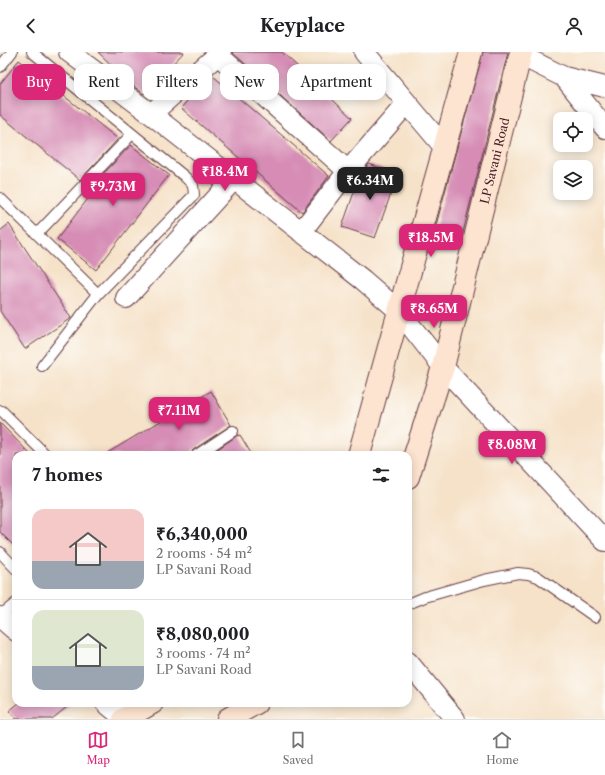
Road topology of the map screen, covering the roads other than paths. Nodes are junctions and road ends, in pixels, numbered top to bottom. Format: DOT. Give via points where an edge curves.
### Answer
graph roads {
  1 [pos="12,52"];
  2 [pos="32,52"];
  3 [pos="69,52"];
  4 [pos="364,52"];
  5 [pos="470,52"];
  6 [pos="220,53"];
  7 [pos="521,53"];
  8 [pos="0,67"];
  9 [pos="564,77"];
  10 [pos="605,87"];
  11 [pos="407,103"];
  12 [pos="151,114"];
  13 [pos="605,128"];
  14 [pos="132,134"];
  15 [pos="444,147"];
  16 [pos="348,171"];
  17 [pos="234,179"];
  18 [pos="0,198"];
  19 [pos="301,232"];
  20 [pos="37,234"];
  21 [pos="98,294"];
  22 [pos="126,298"];
  23 [pos="399,311"];
  24 [pos="42,366"];
  25 [pos="443,367"];
  26 [pos="0,411"];
  27 [pos="233,431"];
  28 [pos="42,451"];
  29 [pos="203,451"];
  30 [pos="360,451"];
  31 [pos="412,464"];
  32 [pos="605,541"];
  33 [pos="0,552"];
  34 [pos="12,565"];
  35 [pos="412,602"];
  36 [pos="12,606"];
  37 [pos="0,617"];
  38 [pos="595,617"];
  39 [pos="12,628"];
  40 [pos="412,667"];
  41 [pos="111,707"];
  42 [pos="145,707"];
  43 [pos="249,707"];
  44 [pos="125,719"];
  45 [pos="228,719"];
  46 [pos="455,719"];
  1 -- 8 [label="lane"];
  2 -- 14 [label="lane"];
  3 -- 12 [label="street"];
  4 -- 11 [label="street"];
  5 -- 15 [label="main road"];
  6 -- 12 [label="street"];
  6 -- 16 [label="street"];
  7 -- 9 [label="street"];
  7 -- 25 [label="main road, LP Savani Road"];
  9 -- 10 [label="street"];
  9 -- 13 [label="street"];
  11 -- 15 [label="street"];
  11 -- 16 [label="street"];
  12 -- 17 [label="street"];
  14 -- 20 [label="lane"];
  14 -- 21 [label="lane" via="184,176 193,185 194,195"];
  15 -- 23 [label="main road"];
  16 -- 19 [label="street"];
  17 -- 19 [label="street"];
  17 -- 22 [label="street"];
  18 -- 20 [label="lane"];
  19 -- 23 [label="street"];
  20 -- 21 [label="lane"];
  21 -- 24 [label="lane"];
  23 -- 25 [label="street"];
  23 -- 30 [label="main road"];
  25 -- 31 [label="main road, LP Savani Road"];
  25 -- 32 [label="street"];
  26 -- 28 [label="lane"];
  27 -- 29 [label="lane"];
  33 -- 34 [label="lane"];
  35 -- 38 [label="lane" via="484,580 518,573 538,577"];
  36 -- 37 [label="lane"];
  37 -- 39 [label="street"];
  40 -- 46 [label="street"];
  41 -- 44 [label="street"];
  42 -- 44 [label="main road"];
  43 -- 45 [label="main road"];
}
